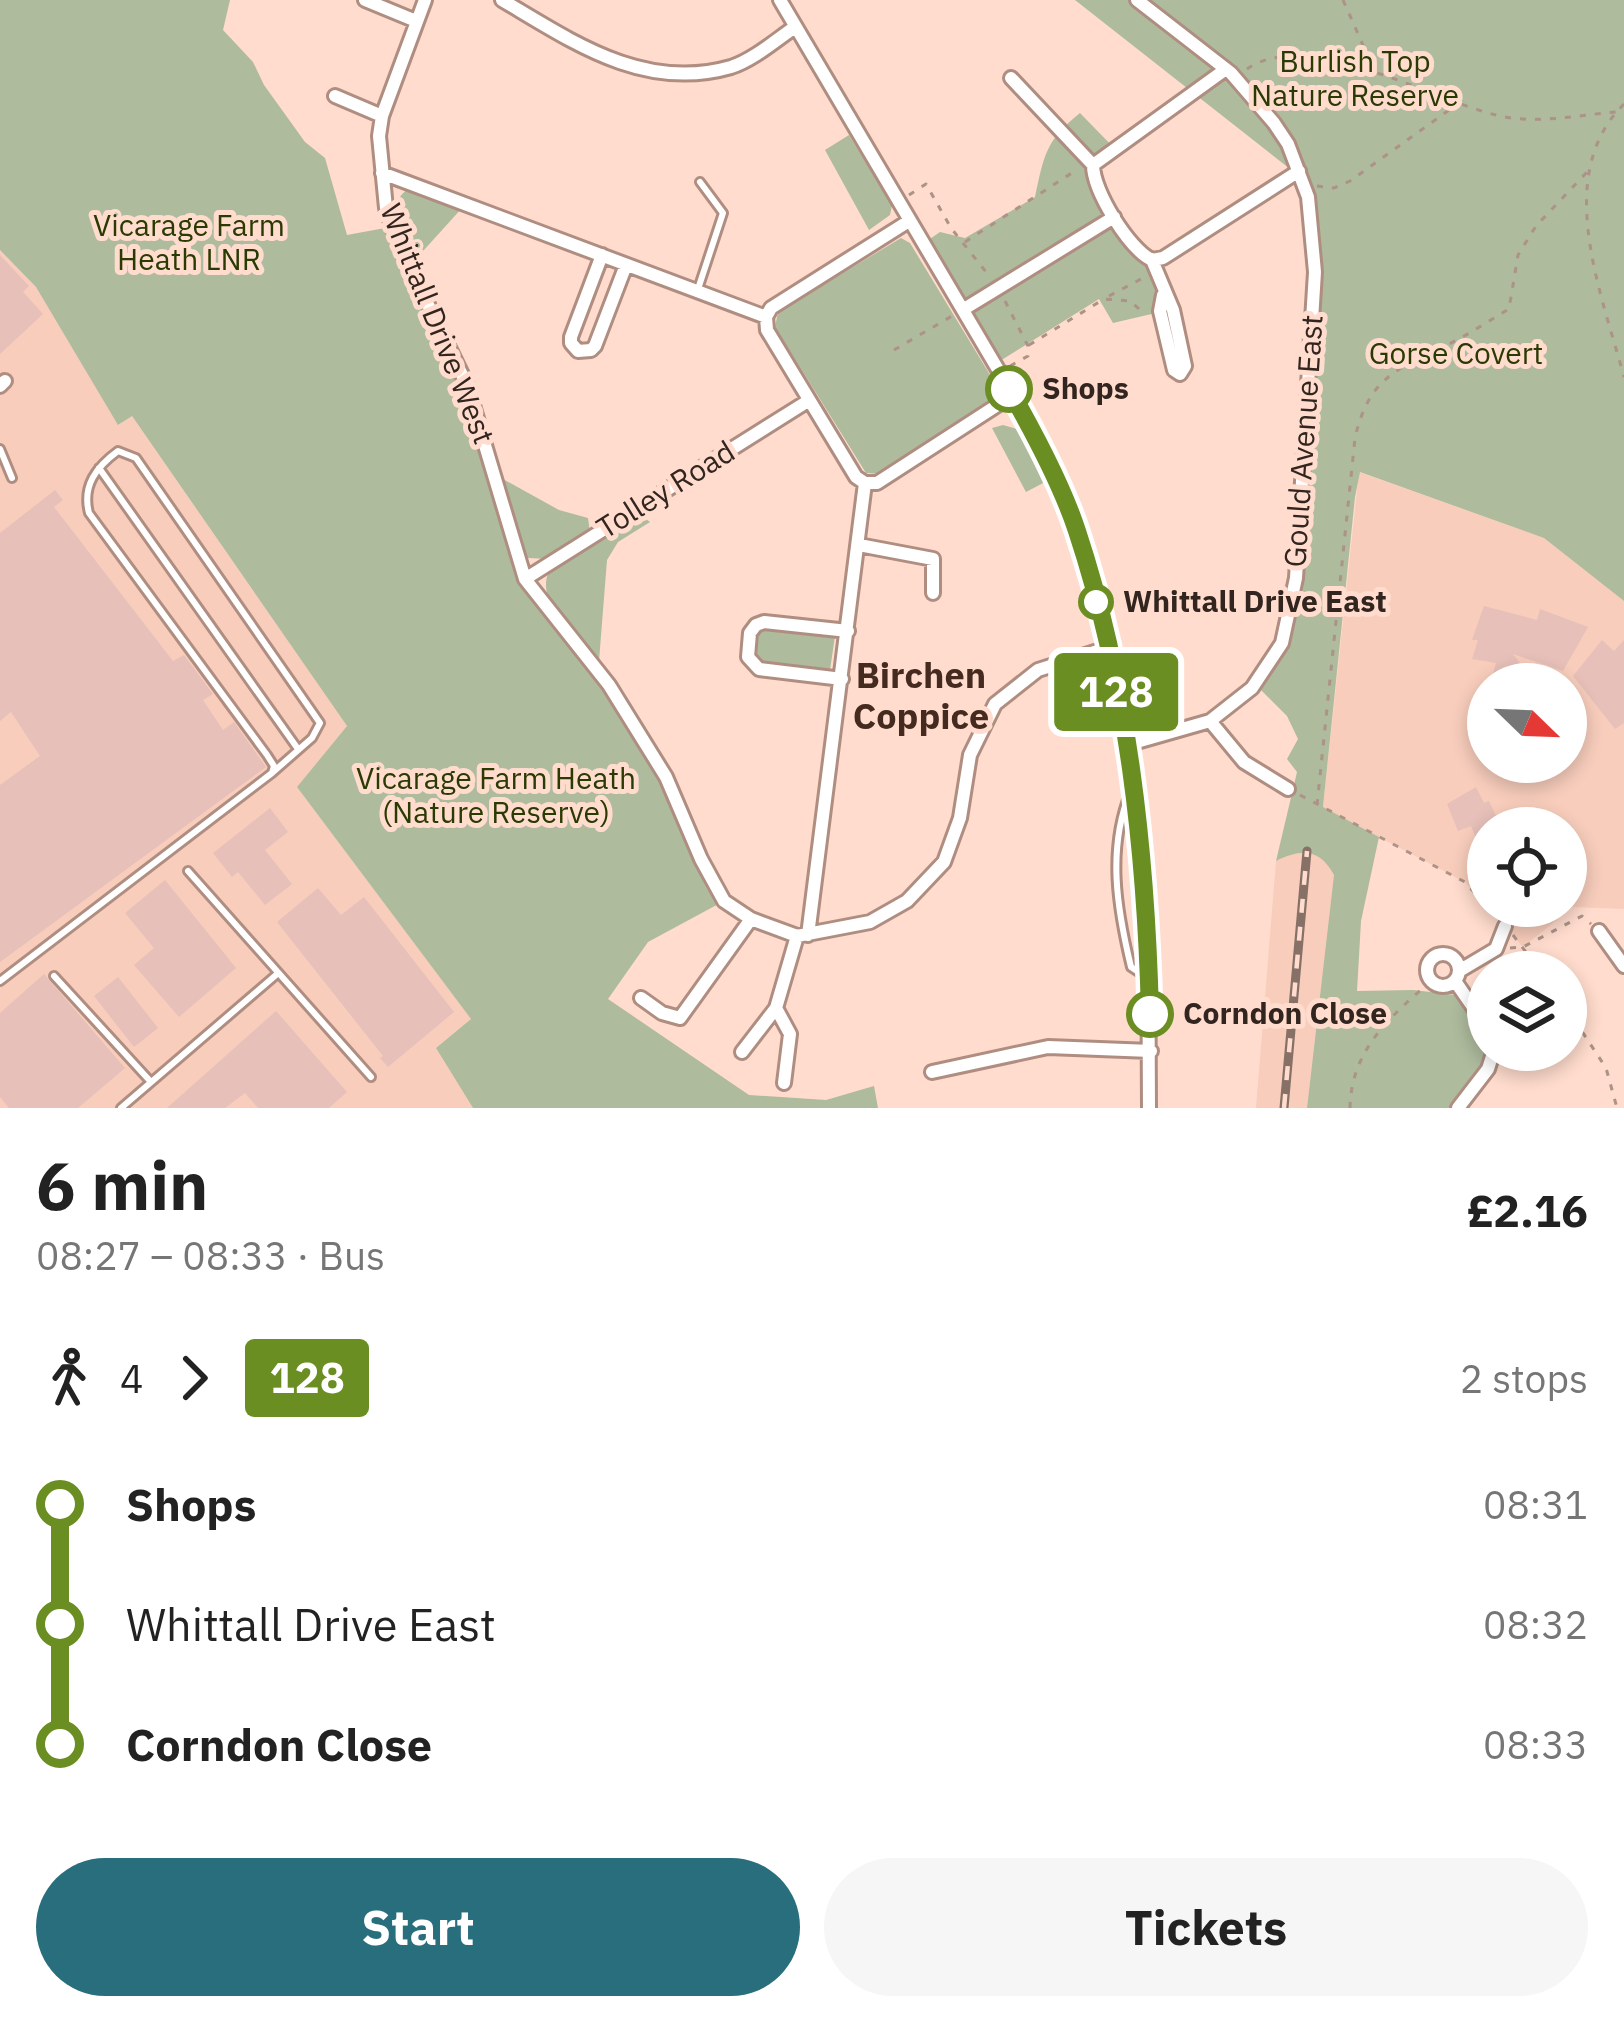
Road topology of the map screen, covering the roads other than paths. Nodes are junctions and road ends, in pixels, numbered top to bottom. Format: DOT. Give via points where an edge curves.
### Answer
graph roads {
  1 [pos="365,0"];
  2 [pos="425,0"];
  3 [pos="502,0"];
  4 [pos="780,0"];
  5 [pos="1137,0"];
  6 [pos="416,21"];
  7 [pos="795,27"];
  8 [pos="1231,74"];
  9 [pos="1011,78"];
  10 [pos="335,97"];
  11 [pos="382,116"];
  12 [pos="1091,164"];
  13 [pos="382,173"];
  14 [pos="1301,176"];
  15 [pos="700,182"];
  16 [pos="1114,217"];
  17 [pos="909,221"];
  18 [pos="602,255"];
  19 [pos="1151,260"];
  20 [pos="626,265"];
  21 [pos="697,293"];
  22 [pos="1163,295"];
  23 [pos="964,309"];
  24 [pos="766,316"];
  25 [pos="1013,395"];
  26 [pos="808,401"];
  27 [pos="0,449"];
  28 [pos="99,468"];
  29 [pos="12,478"];
  30 [pos="865,483"];
  31 [pos="859,545"];
  32 [pos="525,579"];
  33 [pos="933,592"];
  34 [pos="848,631"];
  35 [pos="1108,648"];
  36 [pos="842,679"];
  37 [pos="1210,721"];
  38 [pos="1126,745"];
  39 [pos="298,750"];
  40 [pos="272,773"];
  41 [pos="1133,784"];
  42 [pos="1288,789"];
  43 [pos="188,871"];
  44 [pos="751,919"];
  45 [pos="1505,927"];
  46 [pos="1599,931"];
  47 [pos="802,936"];
  48 [pos="1624,966"];
  49 [pos="277,975"];
  50 [pos="54,976"];
  51 [pos="1457,976"];
  52 [pos="1150,979"];
  53 [pos="0,981"];
  54 [pos="1467,993"];
  55 [pos="640,998"];
  56 [pos="776,1008"];
  57 [pos="1151,1051"];
  58 [pos="742,1052"];
  59 [pos="1486,1071"];
  60 [pos="932,1072"];
  61 [pos="371,1077"];
  62 [pos="152,1082"];
  63 [pos="784,1083"];
  64 [pos="121,1108"];
  65 [pos="1149,1108"];
  66 [pos="1458,1108"];
  1 -- 6 [label="street"];
  2 -- 6 [label="street, Whittall Drive West"];
  3 -- 7 [label="street" via="631,69 688,74 735,66"];
  4 -- 7 [label="street"];
  5 -- 8 [label="street, Gould Avenue East"];
  6 -- 11 [label="street, Whittall Drive West"];
  7 -- 17 [label="street"];
  8 -- 12 [label="street"];
  8 -- 14 [label="street, Gould Avenue East" via="1274,122"];
  9 -- 12 [label="street"];
  10 -- 11 [label="street"];
  11 -- 13 [label="street, Whittall Drive West"];
  12 -- 16 [label="street"];
  13 -- 18 [label="street"];
  13 -- 32 [label="street, Whittall Drive West" via="399,245 467,386"];
  14 -- 19 [label="street"];
  14 -- 37 [label="street, Gould Avenue East" via="1315,272 1293,603 1265,672"];
  15 -- 21 [label="lane" via="723,213"];
  16 -- 19 [label="street"];
  16 -- 23 [label="street"];
  17 -- 23 [label="street"];
  17 -- 24 [label="street"];
  18 -- 20 [label="street"];
  18 -- 20 [label="street" via="571,337 578,351 595,346"];
  19 -- 22 [label="street"];
  20 -- 21 [label="street"];
  21 -- 24 [label="street"];
  22 -- 22 [label="street" via="1173,310 1180,374 1162,322"];
  23 -- 25 [label="street"];
  24 -- 26 [label="street"];
  25 -- 30 [label="street" via="877,483"];
  25 -- 35 [label="street" via="1076,528"];
  26 -- 30 [label="street"];
  26 -- 32 [label="street, Tolley Road"];
  27 -- 29 [label="lane"];
  28 -- 39 [label="lane"];
  28 -- 39 [label="lane" via="118,452 136,458 320,723"];
  28 -- 40 [label="lane" via="85,497 89,513 267,755"];
  30 -- 31 [label="street"];
  31 -- 33 [label="street" via="933,559"];
  31 -- 34 [label="street"];
  32 -- 44 [label="street" via="609,685 666,777 724,901"];
  34 -- 36 [label="street"];
  34 -- 36 [label="street" via="764,622 748,645 759,669"];
  35 -- 38 [label="street"];
  35 -- 47 [label="street" via="1038,670 995,704 970,755 944,862 907,901 869,922"];
  36 -- 47 [label="street"];
  37 -- 38 [label="street, Gould Avenue East"];
  37 -- 42 [label="street" via="1244,762"];
  38 -- 41 [label="street"];
  39 -- 40 [label="lane"];
  40 -- 53 [label="lane"];
  41 -- 52 [label="street"];
  41 -- 52 [label="lane" via="1114,846 1131,967"];
  43 -- 49 [label="lane"];
  44 -- 47 [label="street"];
  44 -- 55 [label="street" via="680,1018"];
  45 -- 51 [label="street" via="1496,949"];
  46 -- 48 [label="street"];
  47 -- 56 [label="street"];
  49 -- 61 [label="lane"];
  49 -- 62 [label="lane"];
  50 -- 62 [label="lane"];
  51 -- 51 [label="street" via="1445,986 1431,981 1427,967 1437,955 1452,957"];
  51 -- 54 [label="street"];
  52 -- 57 [label="street"];
  56 -- 58 [label="street"];
  56 -- 63 [label="street" via="790,1034"];
  57 -- 60 [label="street" via="1048,1047"];
  57 -- 65 [label="street"];
  59 -- 66 [label="street"];
  62 -- 64 [label="lane"];
}
